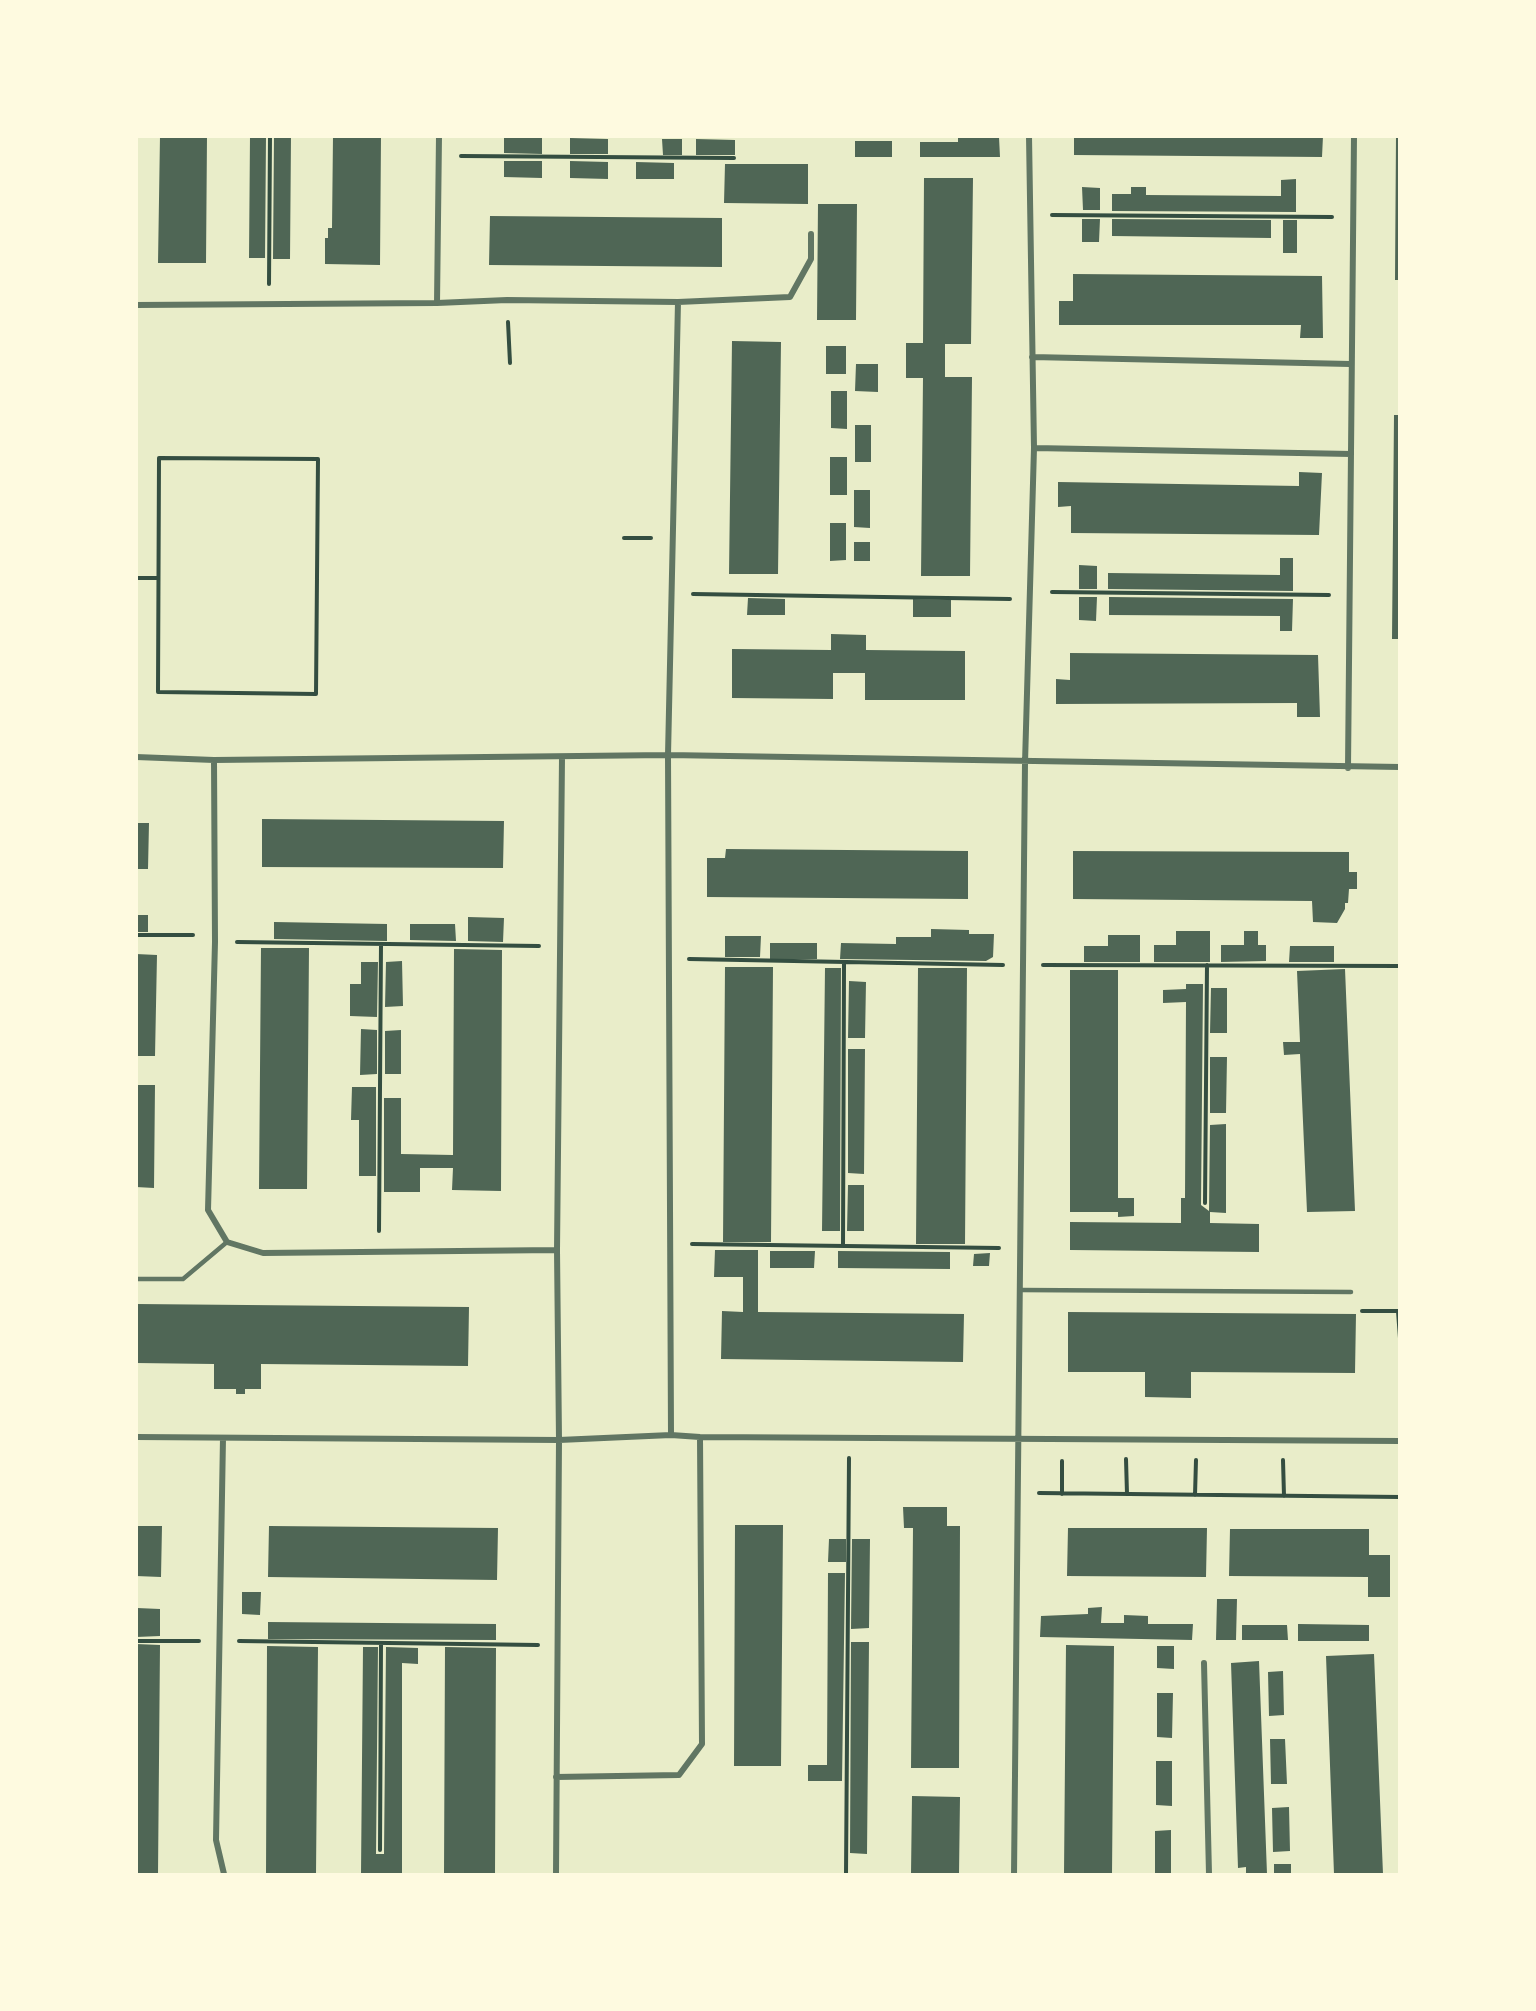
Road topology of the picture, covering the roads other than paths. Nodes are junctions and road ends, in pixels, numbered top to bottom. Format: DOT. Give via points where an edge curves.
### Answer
graph roads {
  1 [pos="439,136"];
  2 [pos="1029,136"];
  3 [pos="1354,136"];
  4 [pos="811,234"];
  5 [pos="678,302"];
  6 [pos="437,303"];
  7 [pos="136,305"];
  8 [pos="1032,357"];
  9 [pos="1350,364"];
  10 [pos="1034,448"];
  11 [pos="1351,454"];
  12 [pos="668,755"];
  13 [pos="136,757"];
  14 [pos="562,758"];
  15 [pos="214,760"];
  16 [pos="1025,763"];
  17 [pos="1400,767"];
  18 [pos="1348,768"];
  19 [pos="227,1242"];
  20 [pos="556,1250"];
  21 [pos="136,1279"];
  22 [pos="1021,1290"];
  23 [pos="1351,1292"];
  24 [pos="671,1435"];
  25 [pos="136,1437"];
  26 [pos="700,1437"];
  27 [pos="223,1438"];
  28 [pos="1019,1439"];
  29 [pos="558,1440"];
  30 [pos="1400,1441"];
  31 [pos="1204,1662"];
  32 [pos="556,1777"];
  33 [pos="224,1875"];
  34 [pos="556,1875"];
  35 [pos="1014,1875"];
  36 [pos="1209,1875"];
  1 -- 6 [label="street"];
  2 -- 8 [label="street"];
  3 -- 9 [label="street"];
  4 -- 5 [label="street" via="811,260 790,297"];
  5 -- 6 [label="street"];
  5 -- 12 [label="street"];
  6 -- 7 [label="street"];
  8 -- 9 [label="street"];
  8 -- 10 [label="street"];
  9 -- 11 [label="street"];
  10 -- 11 [label="street"];
  10 -- 16 [label="street"];
  11 -- 18 [label="street"];
  12 -- 14 [label="street"];
  12 -- 16 [label="street"];
  12 -- 24 [label="street"];
  13 -- 15 [label="street"];
  14 -- 15 [label="street"];
  14 -- 20 [label="street"];
  15 -- 19 [label="street" via="215,938 208,1210"];
  16 -- 18 [label="street"];
  16 -- 22 [label="street"];
  17 -- 18 [label="street"];
  19 -- 20 [label="street" via="263,1253"];
  19 -- 21 [label="lane" via="183,1279"];
  20 -- 29 [label="street"];
  22 -- 23 [label="lane"];
  22 -- 28 [label="street"];
  24 -- 26 [label="street"];
  24 -- 29 [label="street"];
  25 -- 27 [label="street"];
  26 -- 28 [label="street"];
  26 -- 32 [label="street" via="702,1744 679,1775"];
  27 -- 29 [label="street"];
  27 -- 33 [label="street" via="216,1840"];
  28 -- 30 [label="street"];
  28 -- 35 [label="street"];
  29 -- 32 [label="street"];
  31 -- 36 [label="street"];
  32 -- 34 [label="street"];
}
